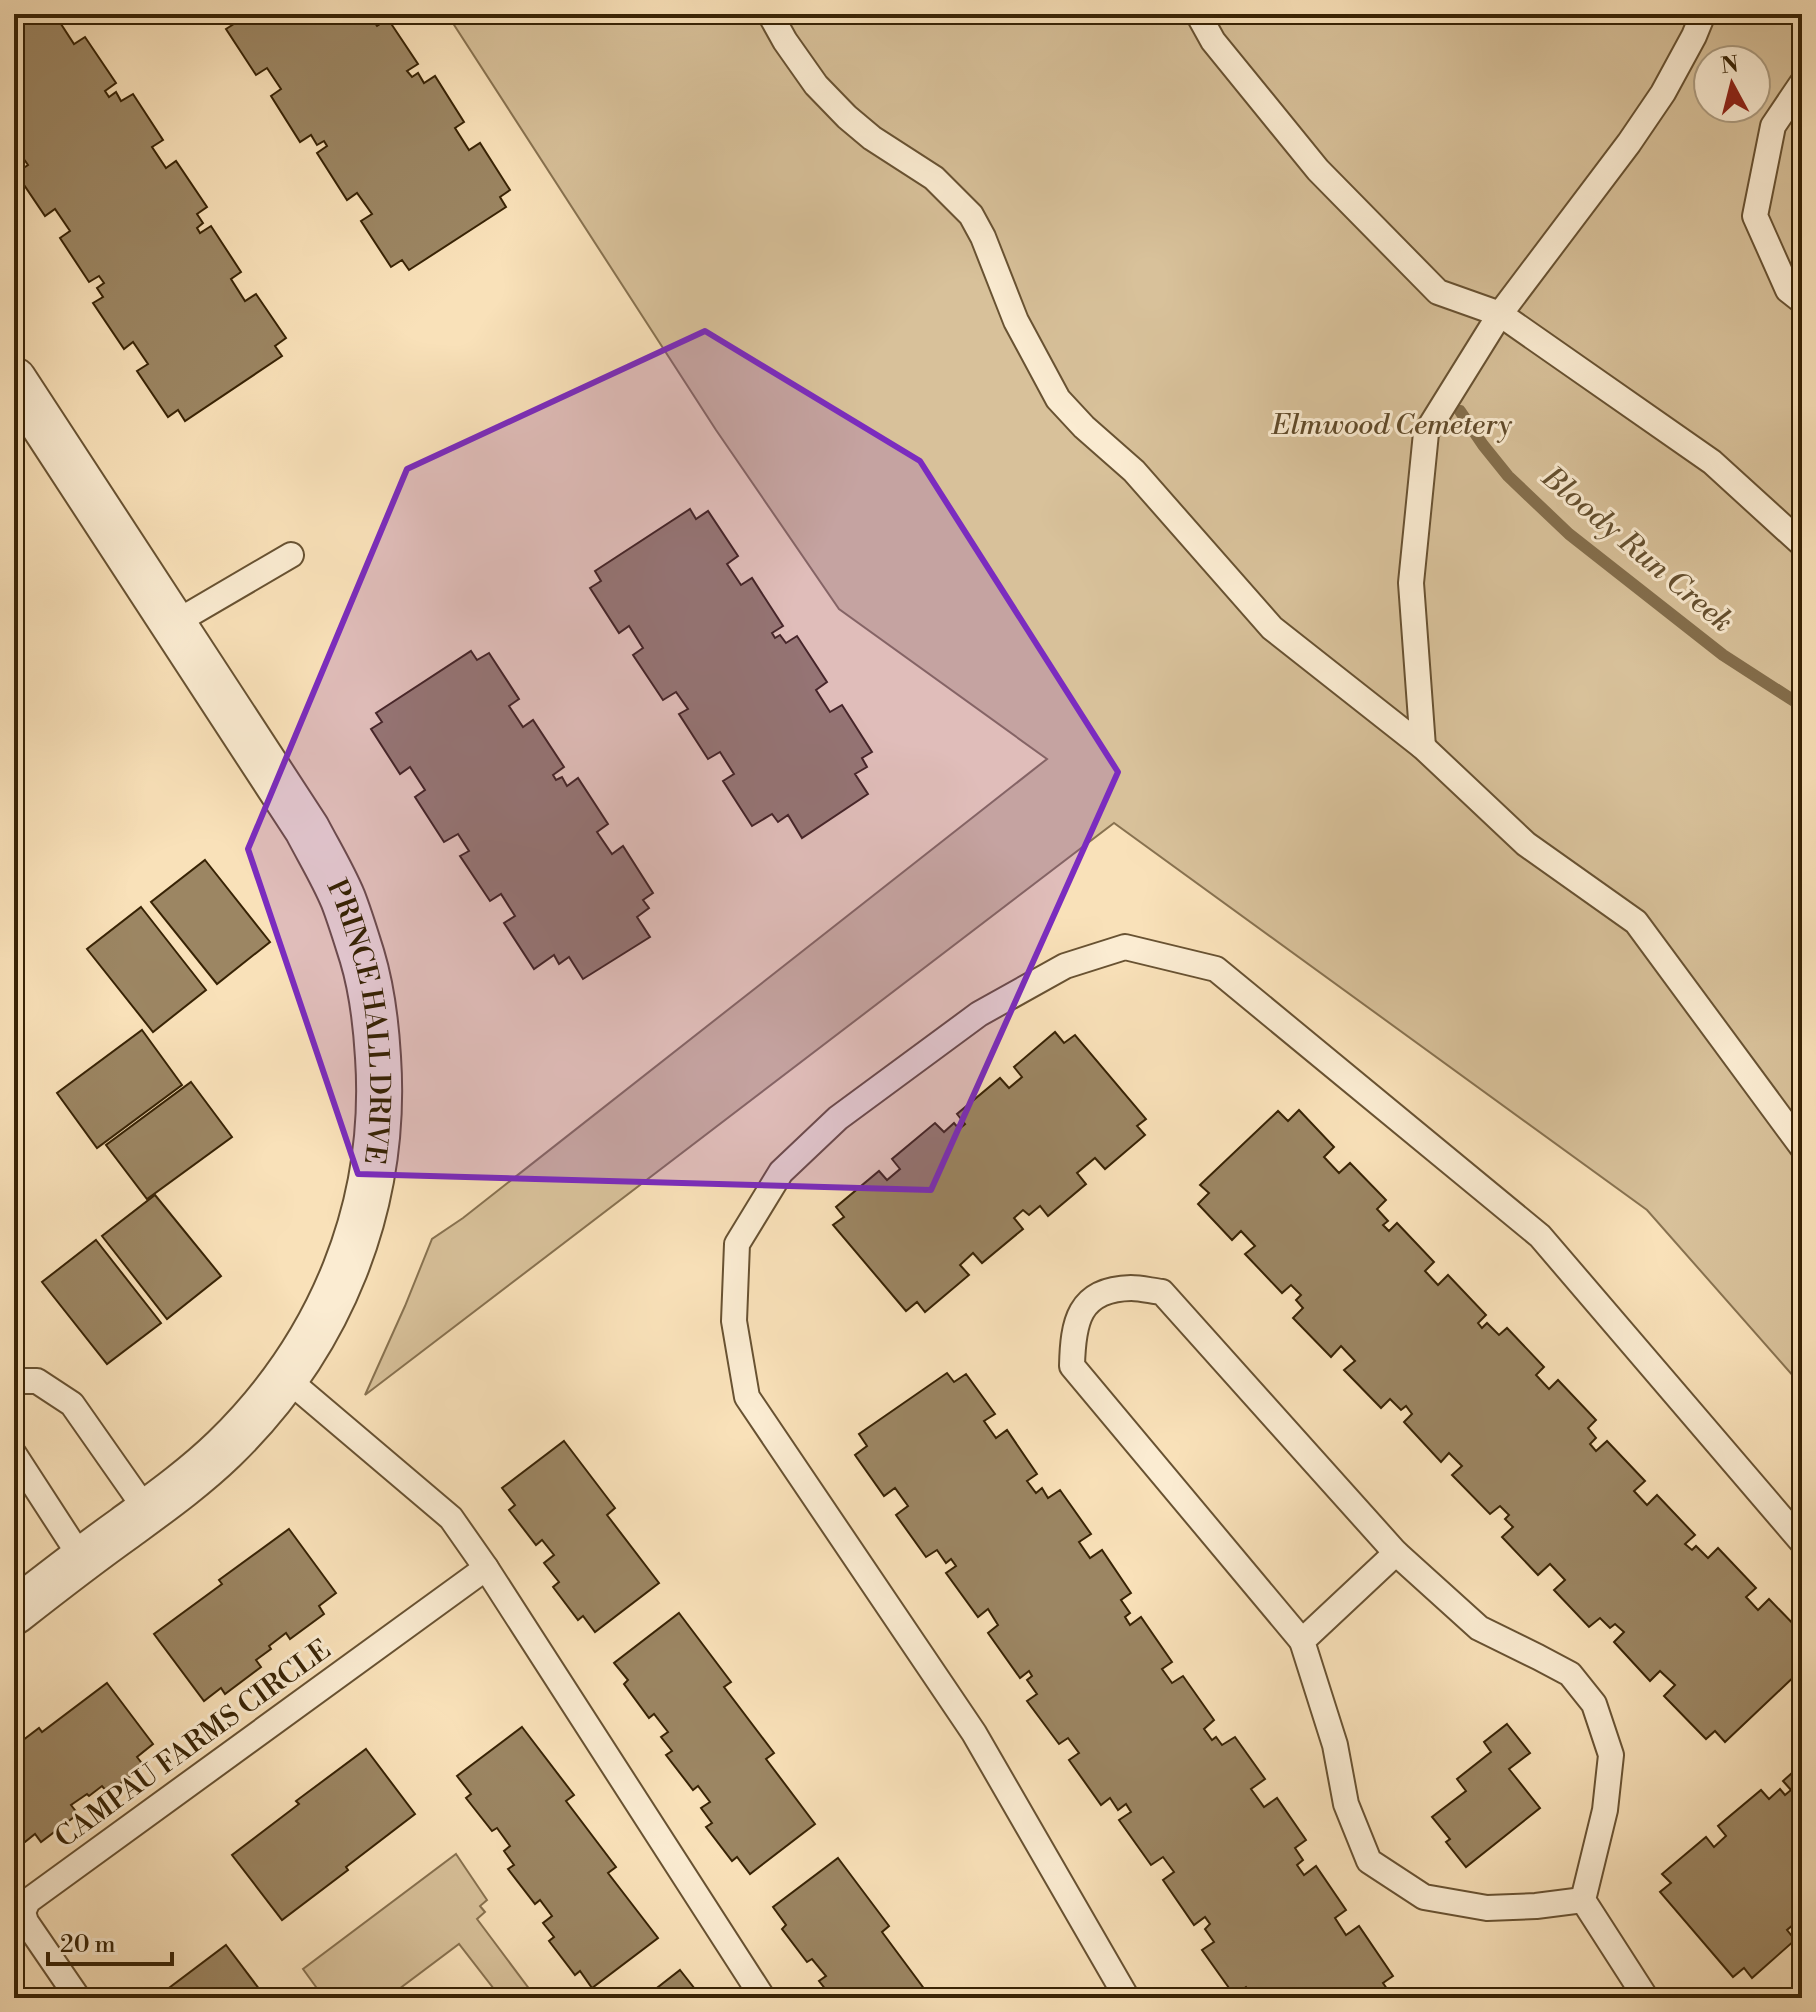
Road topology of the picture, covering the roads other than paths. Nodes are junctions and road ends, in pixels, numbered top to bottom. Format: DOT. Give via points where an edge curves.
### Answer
graph roads {
  1 [pos="770,14"];
  2 [pos="1198,14"];
  3 [pos="1703,14"];
  4 [pos="1802,83"];
  5 [pos="1802,301"];
  6 [pos="1500,314"];
  7 [pos="14,380"];
  8 [pos="1802,544"];
  9 [pos="291,555"];
  10 [pos="173,624"];
  11 [pos="1423,747"];
  12 [pos="1802,1147"];
  13 [pos="286,1378"];
  14 [pos="14,1381"];
  15 [pos="14,1454"];
  16 [pos="147,1511"];
  17 [pos="1802,1542"];
  18 [pos="1396,1553"];
  19 [pos="82,1559"];
  20 [pos="486,1568"];
  21 [pos="14,1612"];
  22 [pos="1302,1641"];
  23 [pos="1583,1900"];
  24 [pos="78,1998"];
  25 [pos="763,1998"];
  26 [pos="1127,1998"];
  27 [pos="1646,1998"];
  1 -- 11 [label="lane" via="816,85 847,117 934,178 971,215 1016,321 1058,399 1134,471 1272,628"];
  2 -- 6 [label="lane" via="1213,41 1318,170 1438,292"];
  3 -- 6 [label="lane" via="1663,93"];
  4 -- 5 [label="lane" via="1773,126 1755,216 1788,290"];
  6 -- 8 [label="lane" via="1712,462"];
  6 -- 11 [label="lane" via="1426,433 1411,583"];
  7 -- 10 [label="street, PRINCE HALL DRIVE"];
  9 -- 10 [label="lane"];
  10 -- 13 [label="street, PRINCE HALL DRIVE" via="307,829 342,898 363,957 376,1018 381,1096 370,1190 336,1293"];
  11 -- 12 [label="lane" via="1526,844 1636,922"];
  13 -- 16 [label="street, PRINCE HALL DRIVE" via="223,1451"];
  13 -- 20 [label="lane" via="451,1518"];
  14 -- 16 [label="lane" via="37,1381 72,1404"];
  15 -- 19 [label="lane"];
  16 -- 19 [label="street, PRINCE HALL DRIVE"];
  17 -- 26 [label="lane" via="1540,1236 1216,969 1125,947 1065,966 979,1014 838,1118 781,1172 737,1244 734,1321 747,1397 974,1733"];
  18 -- 22 [label="lane"];
  18 -- 22 [label="lane" via="1162,1292 1129,1288 1098,1294 1081,1309 1072,1338 1072,1366"];
  18 -- 23 [label="lane" via="1479,1628 1570,1674 1594,1704 1611,1755 1605,1810"];
  19 -- 21 [label="street, PRINCE HALL DRIVE"];
  20 -- 24 [label="lane, CAMPAU FARMS CIRCLE" via="28,1901 26,1922"];
  20 -- 25 [label="lane"];
  22 -- 23 [label="lane" via="1335,1745 1346,1804 1369,1861 1424,1897 1487,1908"];
  23 -- 27 [label="lane"];
}
